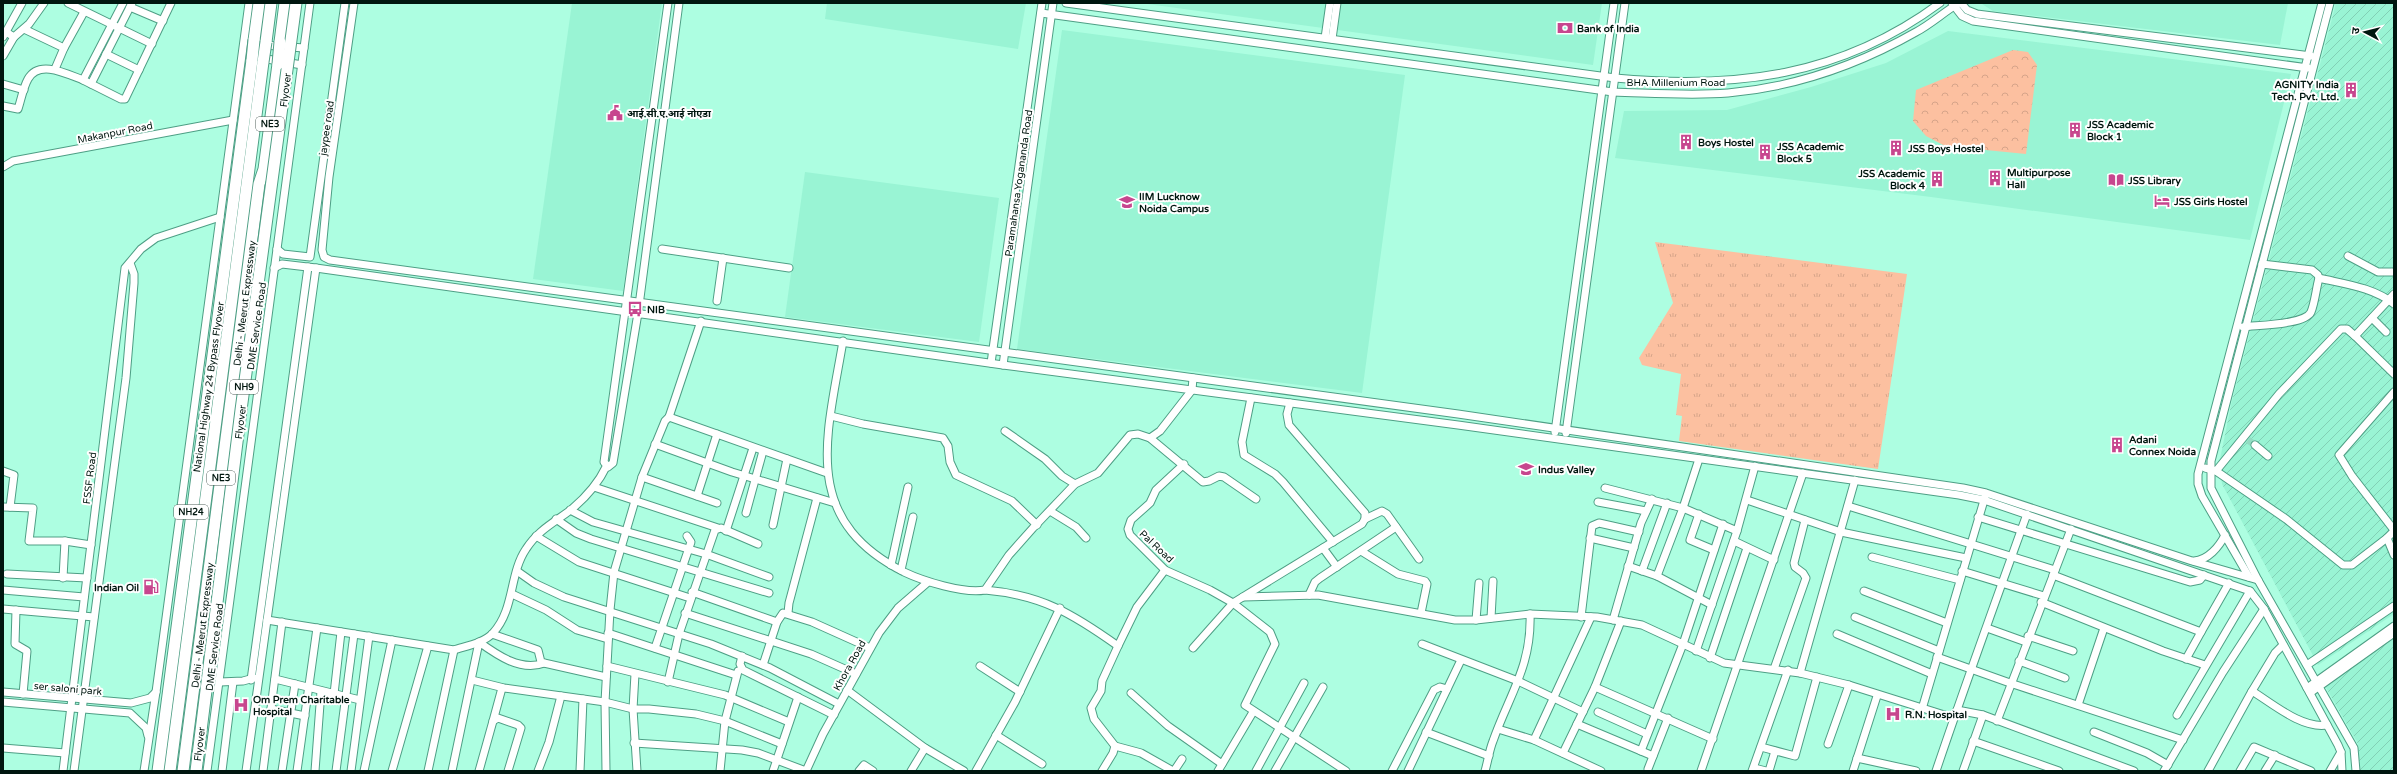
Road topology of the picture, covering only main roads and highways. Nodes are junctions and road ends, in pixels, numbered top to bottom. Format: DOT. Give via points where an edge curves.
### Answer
graph roads {
  1 [pos="259,3"];
  2 [pos="271,3"];
  3 [pos="285,3"];
  4 [pos="296,3"];
  5 [pos="158,771"];
  6 [pos="170,771"];
  7 [pos="183,771"];
  8 [pos="196,771"];
  1 -- 5 [label="highway, National Highway 24 Bypass Flyover / NH24, bridge"];
  2 -- 6 [label="highway, Delhi - Meerut Expressway / NE3, bridge"];
  3 -- 7 [label="highway, Delhi - Meerut Expressway / NE3, bridge"];
  4 -- 8 [label="highway, Flyover / NH9, bridge"];
}
